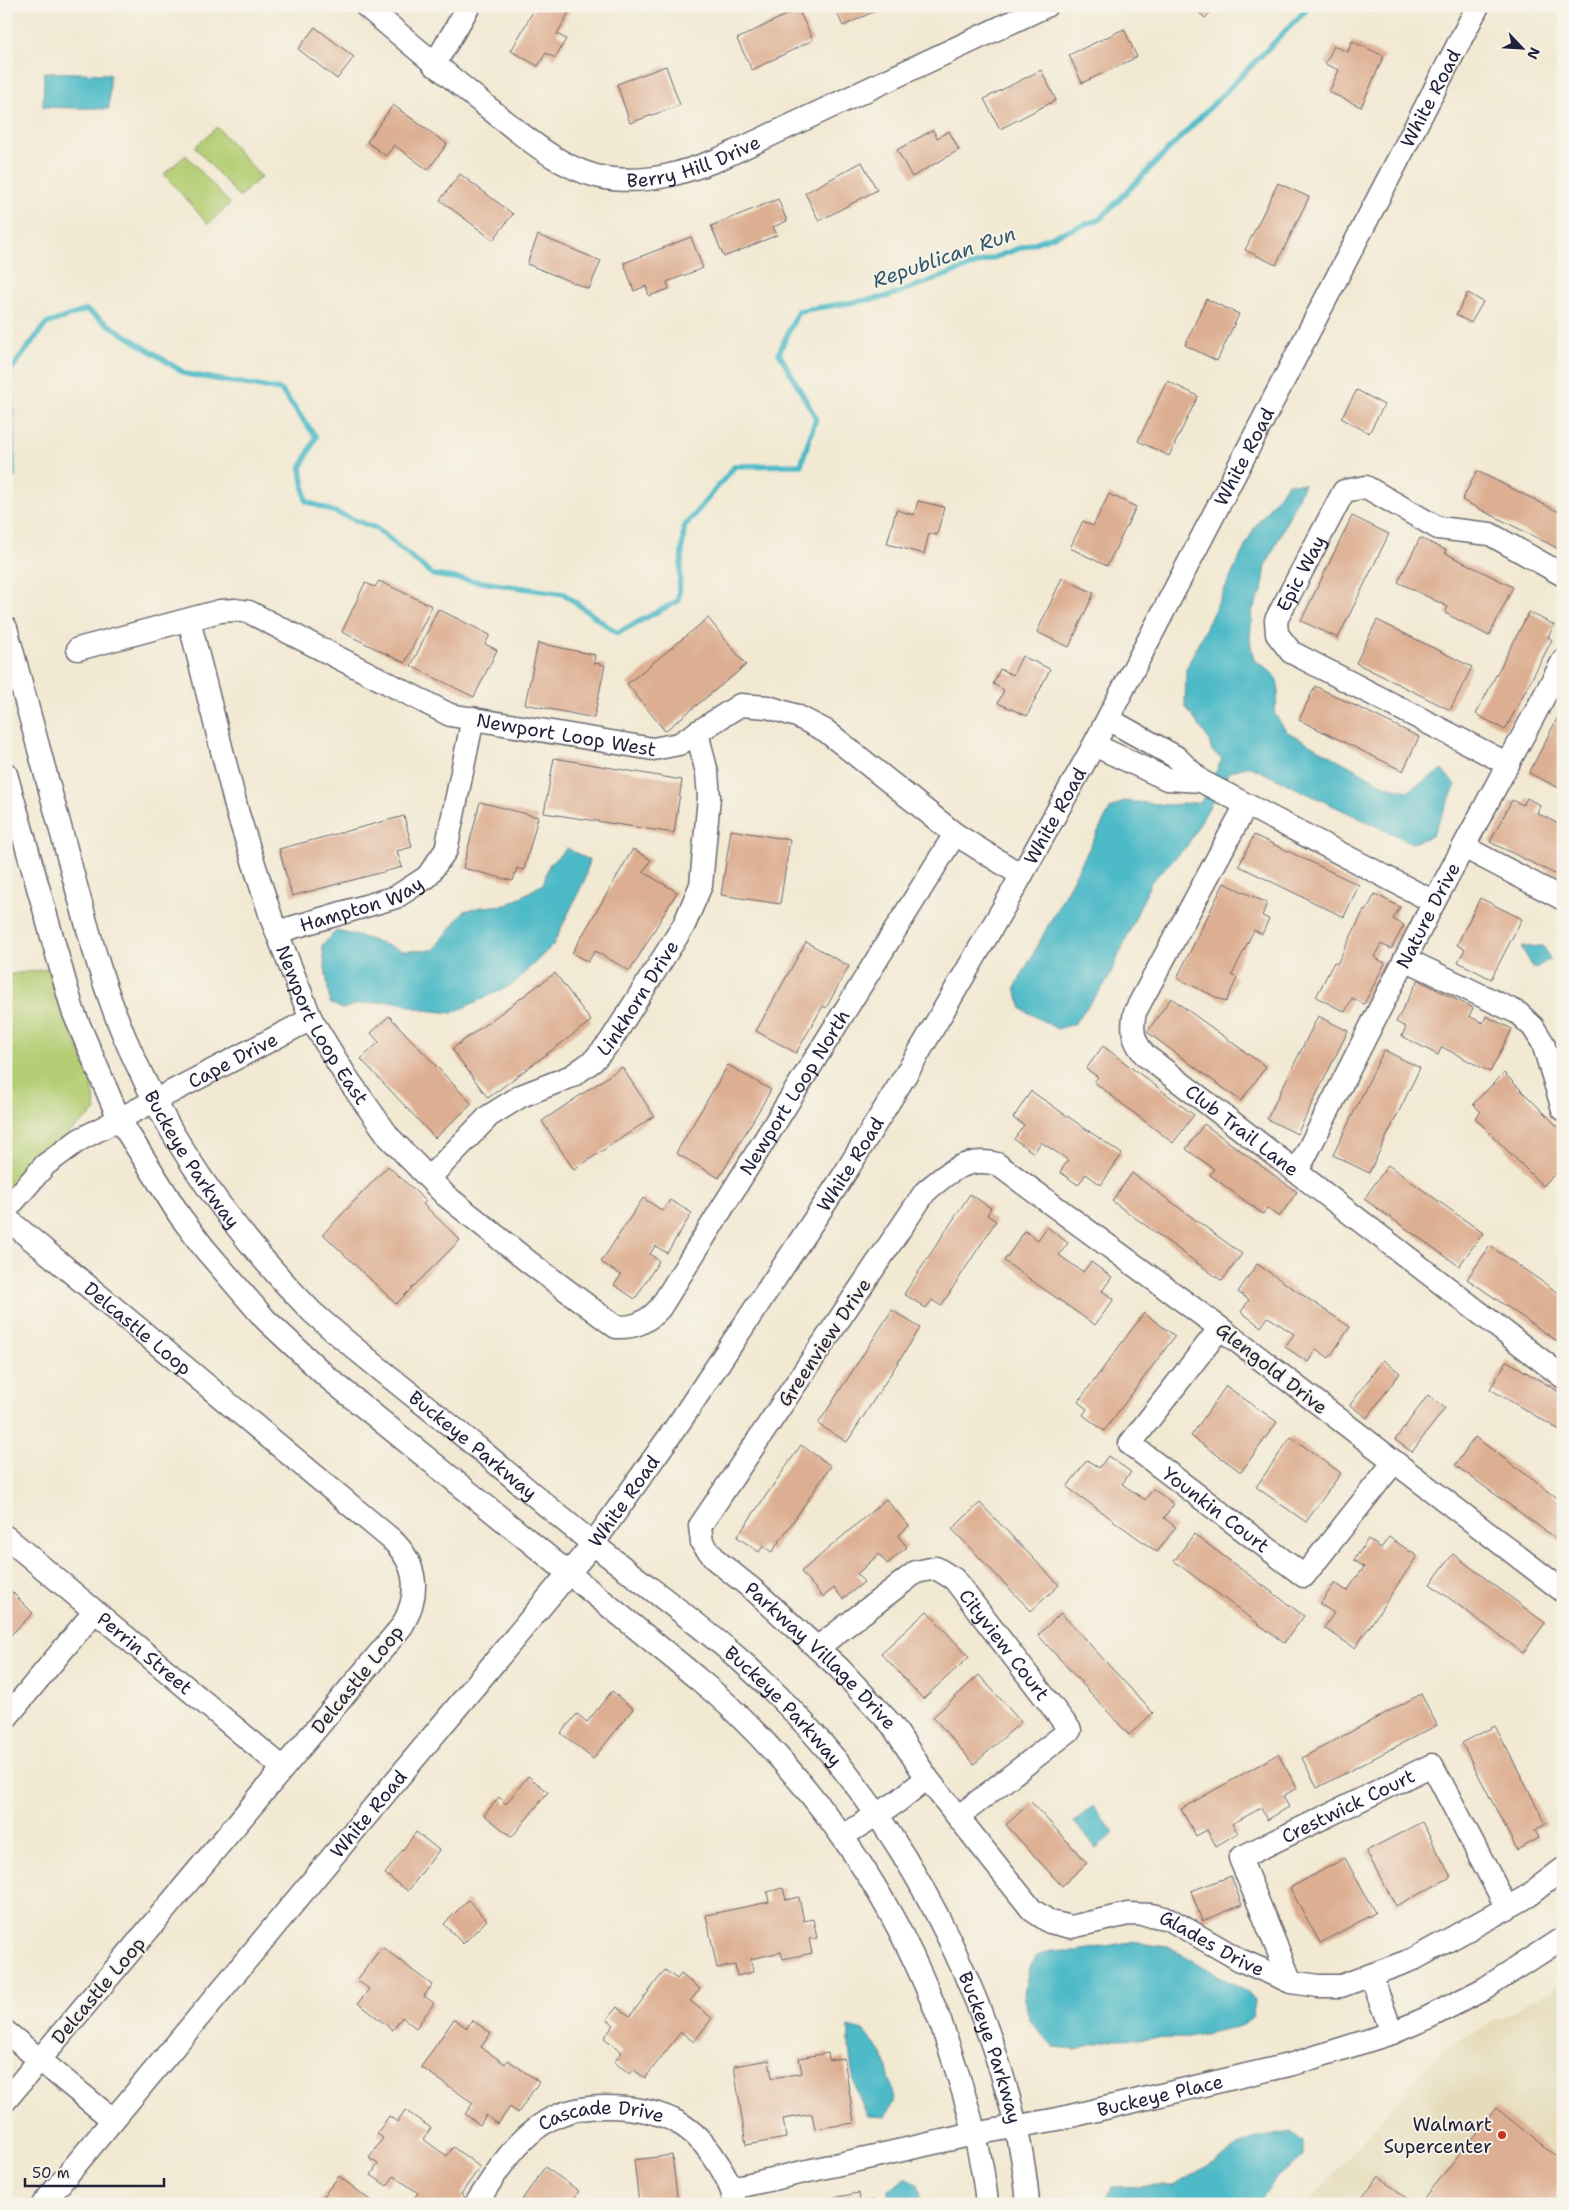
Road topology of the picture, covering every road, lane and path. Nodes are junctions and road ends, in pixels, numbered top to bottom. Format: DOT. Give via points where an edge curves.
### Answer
graph roads {
  1 [pos="366,6"];
  2 [pos="469,6"];
  3 [pos="1046,6"];
  4 [pos="1478,6"];
  5 [pos="434,65"];
  6 [pos="1563,576"];
  7 [pos="189,620"];
  8 [pos="6,628"];
  9 [pos="78,649"];
  10 [pos="1563,661"];
  11 [pos="473,718"];
  12 [pos="1108,719"];
  13 [pos="697,732"];
  14 [pos="1094,745"];
  15 [pos="1508,764"];
  16 [pos="6,774"];
  17 [pos="1201,781"];
  18 [pos="1237,800"];
  19 [pos="956,834"];
  20 [pos="1464,847"];
  21 [pos="1021,875"];
  22 [pos="1563,899"];
  23 [pos="1434,902"];
  24 [pos="277,932"];
  25 [pos="1405,959"];
  26 [pos="311,1019"];
  27 [pos="1557,1068"];
  28 [pos="154,1100"];
  29 [pos="1563,1109"];
  30 [pos="119,1119"];
  31 [pos="974,1162"];
  32 [pos="1297,1172"];
  33 [pos="428,1178"];
  34 [pos="6,1210"];
  35 [pos="6,1218"];
  36 [pos="616,1327"];
  37 [pos="1220,1328"];
  38 [pos="1563,1377"];
  39 [pos="1394,1462"];
  40 [pos="6,1538"];
  41 [pos="702,1543"];
  42 [pos="593,1544"];
  43 [pos="568,1574"];
  44 [pos="1563,1591"];
  45 [pos="95,1611"];
  46 [pos="818,1648"];
  47 [pos="6,1718"];
  48 [pos="284,1768"];
  49 [pos="926,1778"];
  50 [pos="877,1814"];
  51 [pos="958,1817"];
  52 [pos="843,1836"];
  53 [pos="1563,1869"];
  54 [pos="1507,1908"];
  55 [pos="1050,1922"];
  56 [pos="1563,1938"];
  57 [pos="1371,1975"];
  58 [pos="1292,1982"];
  59 [pos="6,2032"];
  60 [pos="1392,2033"];
  61 [pos="40,2060"];
  62 [pos="6,2100"];
  63 [pos="112,2120"];
  64 [pos="1017,2127"];
  65 [pos="974,2134"];
  66 [pos="734,2196"];
  67 [pos="43,2204"];
  68 [pos="476,2204"];
  69 [pos="987,2204"];
  70 [pos="1028,2204"];
  1 -- 5 [label="street, Berry Hill Drive"];
  2 -- 5 [label="street"];
  3 -- 5 [label="street, Berry Hill Drive" via="717,160 656,179 612,179 564,162"];
  4 -- 12 [label="street, White Road"];
  6 -- 15 [label="street, Epic Way" via="1490,534 1438,528 1366,487 1344,491 1276,620 1277,634 1291,652"];
  7 -- 9 [label="street, Newport Loop West"];
  7 -- 11 [label="street, Newport Loop West" via="220,611 249,612 450,715"];
  7 -- 24 [label="street, Newport Loop East" via="238,814"];
  8 -- 28 [label="street, Buckeye Parkway" via="108,994"];
  10 -- 15 [label="street, Nature Drive"];
  11 -- 13 [label="street, Newport Loop West" via="653,749 679,744"];
  11 -- 24 [label="street, Hampton Way" via="446,850 427,877 396,897"];
  12 -- 14 [label="street, White Road"];
  12 -- 17 [label="street" via="1176,757"];
  13 -- 19 [label="street, Newport Loop West" via="740,705 768,707 797,716 826,731"];
  13 -- 33 [label="street, Linkhorn Drive" via="707,772 709,797 701,885 684,925 610,1042 594,1061 572,1076 521,1096 489,1116"];
  14 -- 17 [label="street" via="1167,779"];
  14 -- 21 [label="street, White Road"];
  15 -- 20 [label="street, Nature Drive"];
  16 -- 30 [label="street, Buckeye Parkway" via="73,1011"];
  17 -- 18 [label="street"];
  18 -- 23 [label="street"];
  18 -- 32 [label="street, Club Trail Lane" via="1132,1025 1138,1048 1146,1056"];
  19 -- 21 [label="street, Newport Loop West"];
  19 -- 36 [label="street, Newport Loop North" via="660,1308 650,1319 636,1326"];
  20 -- 22 [label="street"];
  20 -- 23 [label="street, Nature Drive"];
  21 -- 42 [label="street, White Road" via="842,1178 681,1420"];
  23 -- 25 [label="street, Nature Drive"];
  24 -- 26 [label="street, Newport Loop East"];
  25 -- 27 [label="street" via="1518,1013 1533,1027"];
  25 -- 32 [label="street, Nature Drive"];
  26 -- 28 [label="street, Cape Drive"];
  26 -- 33 [label="street, Newport Loop East" via="347,1078 389,1137"];
  27 -- 29 [label="street"];
  28 -- 30 [label="street, Cape Drive"];
  28 -- 42 [label="street, Buckeye Parkway" via="229,1218 299,1299 354,1349"];
  30 -- 34 [label="street, Cape Drive" via="79,1140 51,1160"];
  30 -- 43 [label="street, Buckeye Parkway" via="180,1216 265,1319 327,1377"];
  31 -- 37 [label="street, Glengold Drive" via="984,1160 997,1164"];
  31 -- 41 [label="street, Greenview Drive" via="950,1171 925,1192 700,1526"];
  32 -- 38 [label="street, Club Trail Lane"];
  33 -- 36 [label="street, Newport Loop East" via="445,1196"];
  35 -- 48 [label="street, Delcastle Loop" via="391,1539 408,1560 414,1601 402,1626"];
  37 -- 39 [label="street, Glengold Drive"];
  37 -- 39 [label="street, Younkin Court" via="1130,1444 1304,1576"];
  39 -- 44 [label="street, Glengold Drive"];
  40 -- 45 [label="street, Perrin Street"];
  41 -- 46 [label="street, Parkway Village Drive" via="717,1561"];
  42 -- 43 [label="street, White Road"];
  42 -- 50 [label="street, Buckeye Parkway" via="739,1660 782,1700 821,1742"];
  43 -- 52 [label="street, Buckeye Parkway" via="732,1708 793,1772"];
  43 -- 63 [label="street, White Road"];
  45 -- 47 [label="street"];
  45 -- 48 [label="street, Perrin Street"];
  46 -- 49 [label="street, Parkway Village Drive" via="892,1726"];
  46 -- 51 [label="street, Cityview Court" via="916,1572 936,1568 954,1579 1070,1730"];
  48 -- 61 [label="street, Delcastle Loop"];
  49 -- 50 [label="street"];
  49 -- 51 [label="street, Parkway Village Drive"];
  50 -- 52 [label="street"];
  50 -- 64 [label="street, Buckeye Parkway" via="908,1860 960,1962 986,2027"];
  51 -- 55 [label="street, Parkway Village Drive" via="1032,1910"];
  52 -- 65 [label="street, Buckeye Parkway" via="895,1919 920,1972 948,2040"];
  53 -- 54 [label="street, Glades Drive"];
  54 -- 57 [label="street, Glades Drive" via="1414,1959"];
  54 -- 58 [label="street, Crestwick Court" via="1432,1765 1240,1858"];
  55 -- 58 [label="street, Glades Drive" via="1071,1927 1128,1914 1169,1919 1240,1960"];
  56 -- 60 [label="street, Buckeye Place" via="1484,1990"];
  57 -- 58 [label="street, Glades Drive" via="1341,1986"];
  57 -- 60 [label="street"];
  59 -- 61 [label="street"];
  60 -- 64 [label="street, Buckeye Place" via="1293,2064"];
  61 -- 62 [label="street, Delcastle Loop"];
  61 -- 63 [label="street"];
  63 -- 67 [label="street, White Road"];
  64 -- 65 [label="street, Buckeye Place"];
  64 -- 70 [label="street, Buckeye Parkway"];
  65 -- 66 [label="street, Buckeye Place"];
  65 -- 69 [label="street, Buckeye Parkway"];
  66 -- 68 [label="street, Cascade Drive" via="718,2163 699,2139 674,2120 619,2107 582,2108 549,2120 529,2134 502,2163"];
}
